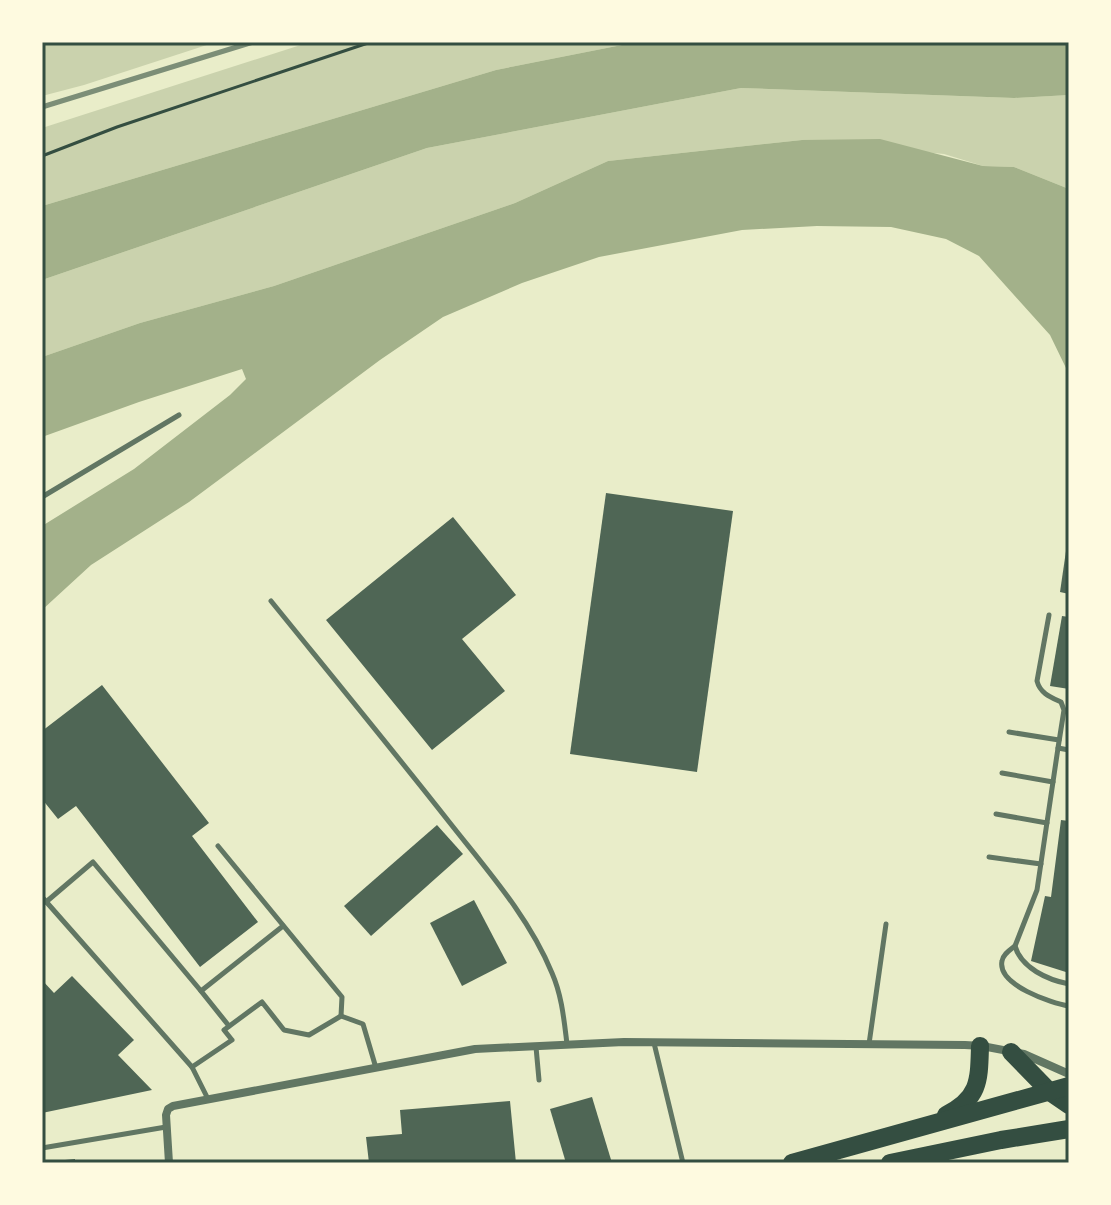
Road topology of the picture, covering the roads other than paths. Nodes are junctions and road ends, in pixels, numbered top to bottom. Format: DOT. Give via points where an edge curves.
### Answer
graph roads {
  1 [pos="179,415"];
  2 [pos="42,497"];
  3 [pos="271,601"];
  4 [pos="1049,615"];
  5 [pos="1009,732"];
  6 [pos="1059,740"];
  7 [pos="1058,748"];
  8 [pos="1069,750"];
  9 [pos="1002,773"];
  10 [pos="1053,782"];
  11 [pos="996,814"];
  12 [pos="1047,823"];
  13 [pos="218,846"];
  14 [pos="989,857"];
  15 [pos="1041,864"];
  16 [pos="44,900"];
  17 [pos="886,924"];
  18 [pos="283,926"];
  19 [pos="1015,946"];
  20 [pos="1069,984"];
  21 [pos="201,991"];
  22 [pos="1069,1006"];
  23 [pos="341,1016"];
  24 [pos="229,1026"];
  25 [pos="654,1043"];
  26 [pos="567,1044"];
  27 [pos="869,1045"];
  28 [pos="536,1046"];
  29 [pos="980,1046"];
  30 [pos="1011,1052"];
  31 [pos="192,1067"];
  32 [pos="376,1068"];
  33 [pos="1069,1074"];
  34 [pos="539,1080"];
  35 [pos="1069,1086"];
  36 [pos="1050,1092"];
  37 [pos="208,1099"];
  38 [pos="1069,1105"];
  39 [pos="167,1127"];
  40 [pos="922,1127"];
  41 [pos="1069,1129"];
  42 [pos="42,1148"];
  43 [pos="169,1163"];
  44 [pos="683,1163"];
  45 [pos="792,1163"];
  46 [pos="890,1163"];
  1 -- 2 [label="lane"];
  3 -- 26 [label="lane" via="519,912 553,974"];
  4 -- 6 [label="lane" via="1037,681 1064,710"];
  5 -- 6 [label="lane"];
  6 -- 7 [label="lane"];
  7 -- 8 [label="lane"];
  7 -- 10 [label="lane"];
  9 -- 10 [label="lane"];
  10 -- 12 [label="lane"];
  11 -- 12 [label="lane"];
  12 -- 15 [label="lane"];
  13 -- 18 [label="lane"];
  14 -- 15 [label="lane"];
  15 -- 19 [label="lane" via="1037,890"];
  16 -- 21 [label="lane" via="93,862"];
  16 -- 31 [label="lane"];
  17 -- 27 [label="lane"];
  18 -- 21 [label="lane"];
  18 -- 23 [label="lane" via="342,997"];
  19 -- 20 [label="lane" via="1033,970"];
  19 -- 22 [label="lane" via="1001,964 1012,981 1034,996"];
  21 -- 24 [label="lane"];
  23 -- 24 [label="lane" via="309,1035 284,1030 262,1002"];
  23 -- 32 [label="lane" via="363,1024"];
  24 -- 31 [label="lane" via="224,1030 232,1040"];
  25 -- 26 [label="street"];
  25 -- 27 [label="street"];
  25 -- 44 [label="lane"];
  26 -- 28 [label="street"];
  27 -- 29 [label="street"];
  28 -- 32 [label="street" via="475,1049"];
  28 -- 34 [label="lane"];
  29 -- 30 [label="street"];
  29 -- 40 [label="highway" via="977,1087 970,1098"];
  30 -- 33 [label="street"];
  30 -- 36 [label="highway"];
  31 -- 37 [label="lane"];
  32 -- 37 [label="street"];
  35 -- 36 [label="highway"];
  36 -- 38 [label="highway"];
  36 -- 40 [label="highway"];
  37 -- 39 [label="street" via="168,1109"];
  39 -- 42 [label="lane"];
  39 -- 43 [label="street"];
  40 -- 45 [label="highway"];
  41 -- 46 [label="highway"];
}
